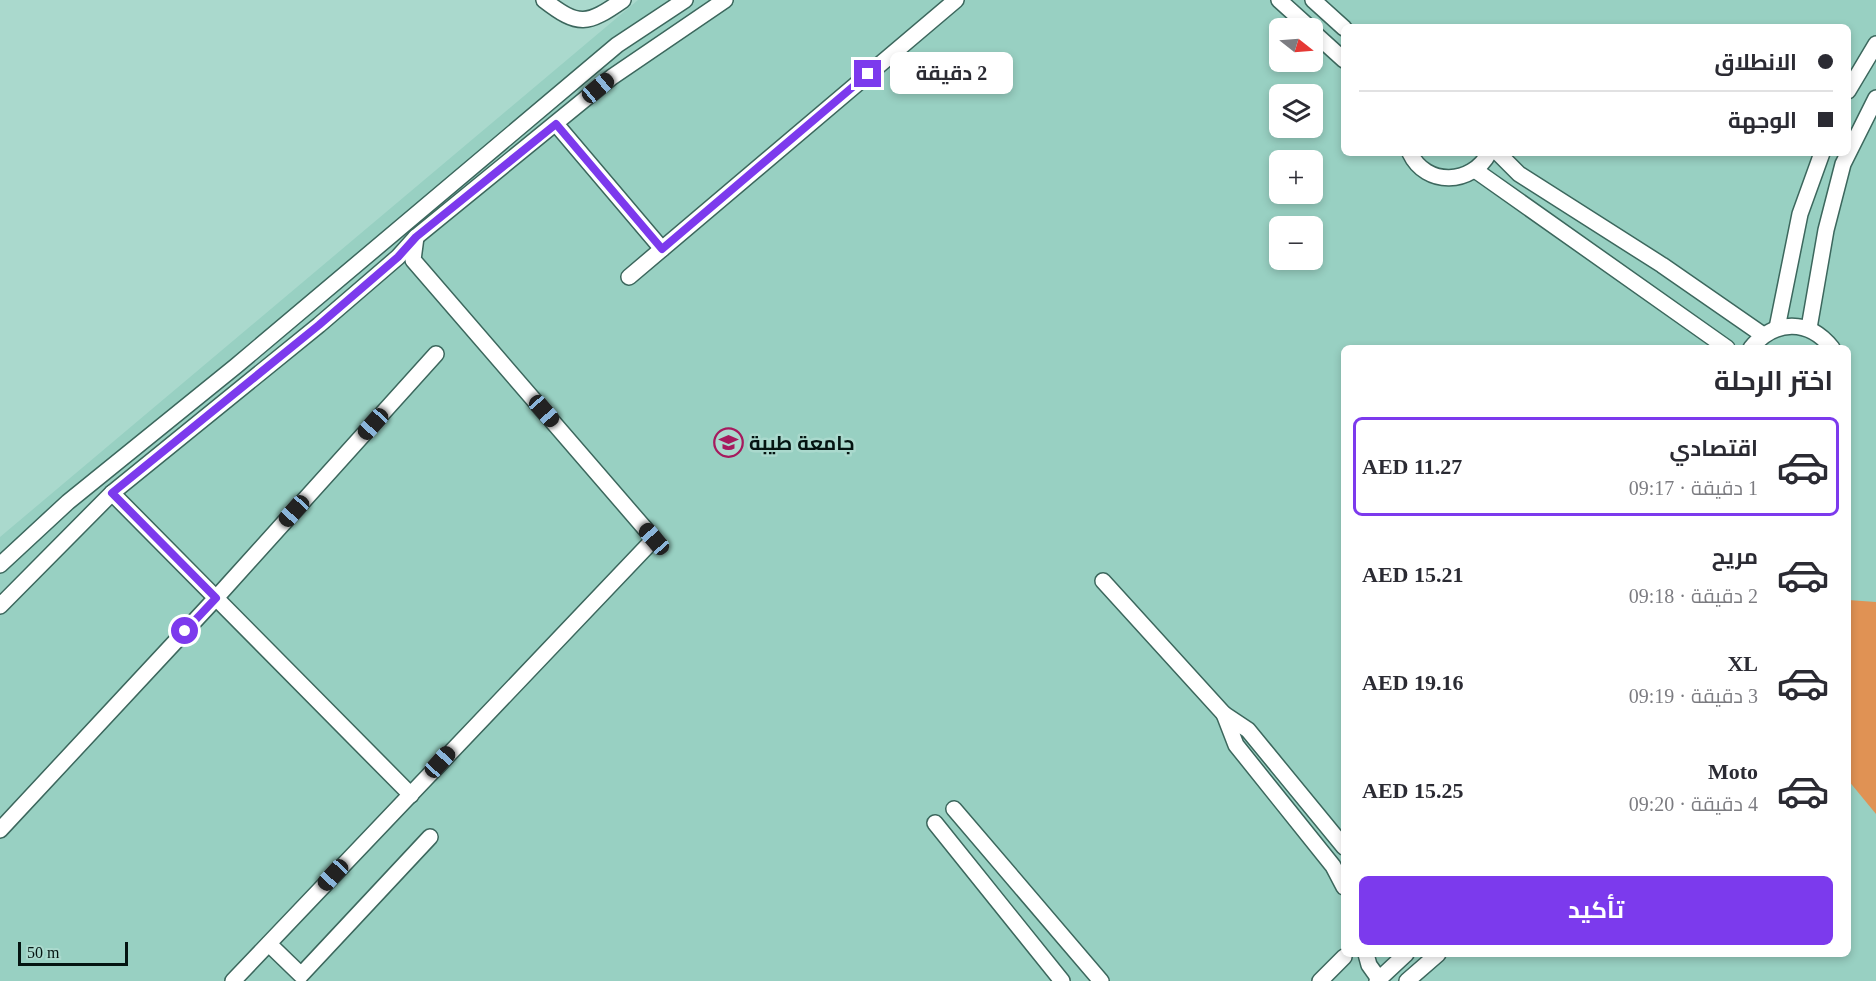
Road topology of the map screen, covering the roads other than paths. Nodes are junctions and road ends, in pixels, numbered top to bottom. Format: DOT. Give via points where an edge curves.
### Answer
graph roads {
  1 [pos="544,0"];
  2 [pos="623,0"];
  3 [pos="685,0"];
  4 [pos="724,0"];
  5 [pos="956,0"];
  6 [pos="1280,0"];
  7 [pos="1313,0"];
  8 [pos="1299,18"];
  9 [pos="1341,25"];
  10 [pos="1323,41"];
  11 [pos="1876,44"];
  12 [pos="1341,57"];
  13 [pos="1851,86"];
  14 [pos="1876,98"];
  15 [pos="556,124"];
  16 [pos="1851,148"];
  17 [pos="1412,156"];
  18 [pos="1487,156"];
  19 [pos="1501,156"];
  20 [pos="1821,156"];
  21 [pos="1847,156"];
  22 [pos="1475,170"];
  23 [pos="416,237"];
  24 [pos="662,249"];
  25 [pos="629,277"];
  26 [pos="1777,328"];
  27 [pos="1809,328"];
  28 [pos="1762,335"];
  29 [pos="1723,345"];
  30 [pos="1754,345"];
  31 [pos="1830,345"];
  32 [pos="436,354"];
  33 [pos="112,493"];
  34 [pos="0,565"];
  35 [pos="1103,581"];
  36 [pos="216,598"];
  37 [pos="0,606"];
  38 [pos="1224,714"];
  39 [pos="411,795"];
  40 [pos="954,809"];
  41 [pos="934,823"];
  42 [pos="0,830"];
  43 [pos="430,837"];
  44 [pos="1341,843"];
  45 [pos="1341,881"];
  46 [pos="269,944"];
  47 [pos="1344,957"];
  48 [pos="1367,957"];
  49 [pos="1398,957"];
  50 [pos="1435,957"];
  51 [pos="1378,980"];
  52 [pos="233,981"];
  53 [pos="1062,981"];
  54 [pos="1101,981"];
  55 [pos="1320,981"];
  56 [pos="1407,981"];
  1 -- 2 [label="street" via="565,16 585,21"];
  3 -- 34 [label="street" via="616,45 236,366 68,502"];
  4 -- 15 [label="street" via="612,77"];
  5 -- 24 [label="street"];
  6 -- 8 [label="street"];
  7 -- 9 [label="street"];
  10 -- 12 [label="street"];
  11 -- 13 [label="street"];
  14 -- 16 [label="street"];
  15 -- 23 [label="street"];
  15 -- 24 [label="street"];
  17 -- 22 [label="street" via="1423,170 1435,176 1449,179"];
  18 -- 22 [label="street"];
  19 -- 28 [label="street" via="1519,174 1662,265"];
  20 -- 26 [label="street" via="1800,214"];
  21 -- 27 [label="street" via="1826,230"];
  22 -- 29 [label="street"];
  23 -- 33 [label="street" via="319,325"];
  23 -- 39 [label="street" via="413,260 654,539"];
  24 -- 25 [label="street"];
  26 -- 27 [label="street"];
  26 -- 28 [label="street"];
  27 -- 31 [label="street"];
  28 -- 30 [label="street"];
  32 -- 36 [label="street"];
  33 -- 36 [label="street"];
  33 -- 37 [label="street"];
  35 -- 38 [label="street"];
  36 -- 39 [label="street"];
  36 -- 42 [label="street"];
  38 -- 44 [label="street" via="1248,730"];
  38 -- 45 [label="street" via="1236,745"];
  39 -- 46 [label="street"];
  40 -- 54 [label="street"];
  41 -- 53 [label="street"];
  43 -- 46 [label="street" via="301,975"];
  46 -- 52 [label="street"];
  47 -- 55 [label="street"];
  48 -- 51 [label="street"];
  49 -- 51 [label="street"];
  50 -- 56 [label="street"];
}
